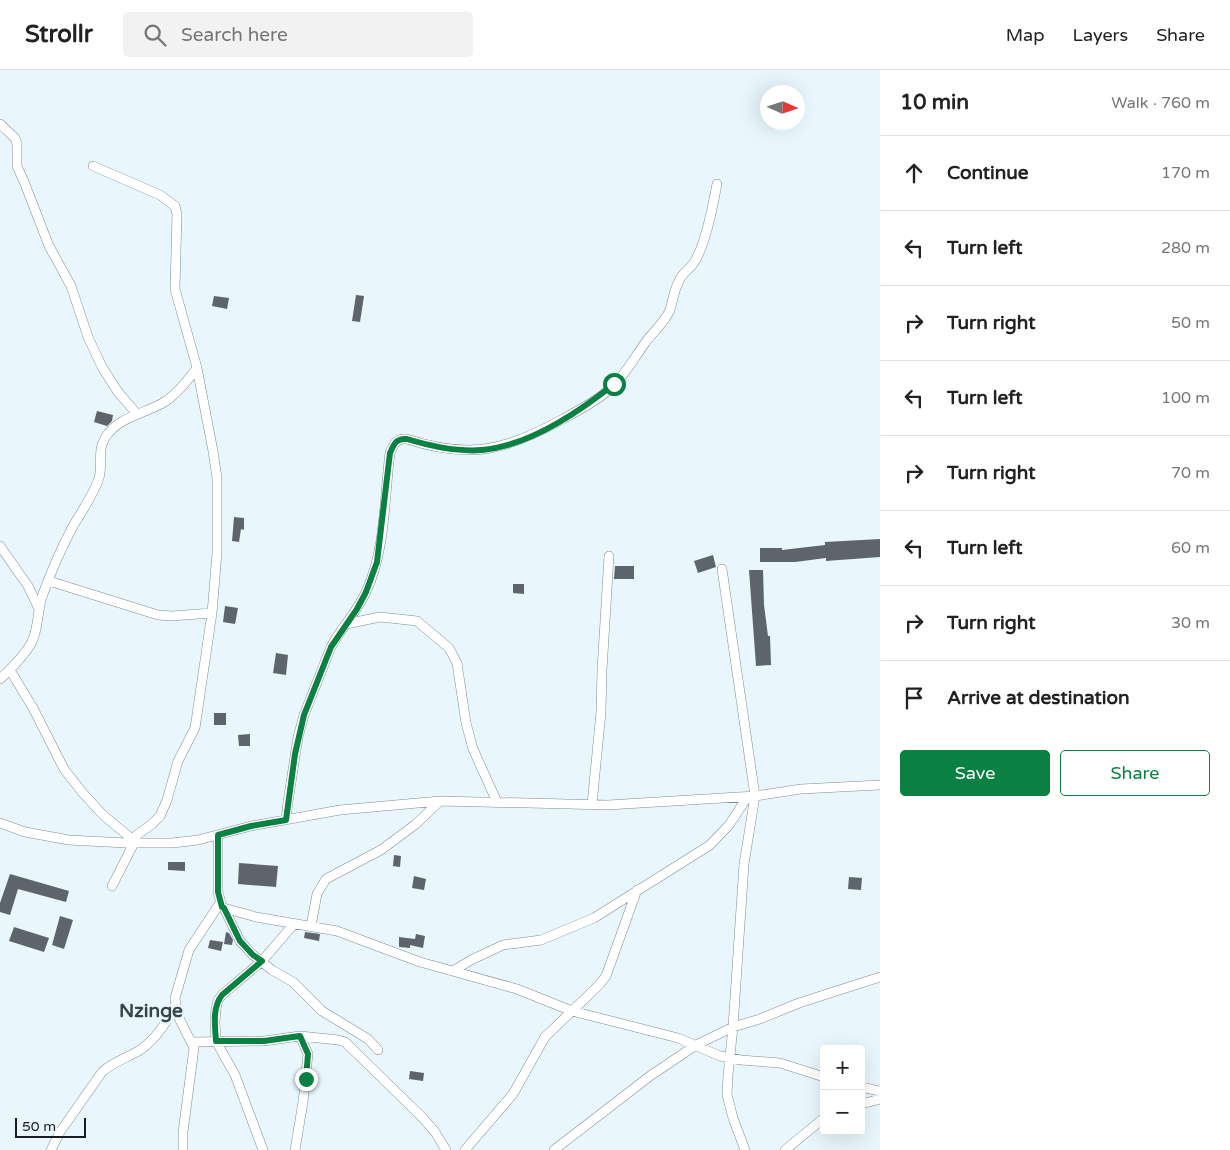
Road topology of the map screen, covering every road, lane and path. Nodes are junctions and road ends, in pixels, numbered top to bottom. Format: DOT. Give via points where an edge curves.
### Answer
graph roads {
  1 [pos="0,124"];
  2 [pos="93,166"];
  3 [pos="717,184"];
  4 [pos="197,368"];
  5 [pos="137,414"];
  6 [pos="1,550"];
  7 [pos="609,556"];
  8 [pos="722,569"];
  9 [pos="49,581"];
  10 [pos="38,607"];
  11 [pos="212,613"];
  12 [pos="346,624"];
  13 [pos="10,670"];
  14 [pos="0,679"];
  15 [pos="880,785"];
  16 [pos="752,796"];
  17 [pos="440,801"];
  18 [pos="497,802"];
  19 [pos="592,804"];
  20 [pos="286,820"];
  21 [pos="0,823"];
  22 [pos="218,835"];
  23 [pos="131,842"];
  24 [pos="112,886"];
  25 [pos="637,890"];
  26 [pos="222,906"];
  27 [pos="294,924"];
  28 [pos="311,926"];
  29 [pos="262,961"];
  30 [pos="453,971"];
  31 [pos="880,977"];
  32 [pos="175,1006"];
  33 [pos="572,1011"];
  34 [pos="733,1027"];
  35 [pos="300,1036"];
  36 [pos="216,1041"];
  37 [pos="192,1042"];
  38 [pos="696,1045"];
  39 [pos="378,1050"];
  40 [pos="730,1058"];
  41 [pos="820,1076"];
  42 [pos="865,1088"];
  43 [pos="880,1092"];
  44 [pos="880,1099"];
  45 [pos="865,1103"];
  46 [pos="820,1121"];
  47 [pos="51,1150"];
  48 [pos="183,1150"];
  49 [pos="263,1150"];
  50 [pos="295,1150"];
  51 [pos="446,1150"];
  52 [pos="465,1150"];
  53 [pos="554,1150"];
  54 [pos="745,1150"];
  55 [pos="785,1150"];
  1 -- 5 [label="street" via="15,138 17,166 49,246 74,293 102,367"];
  2 -- 4 [label="street" via="152,191 175,206 175,289"];
  3 -- 12 [label="street" via="702,247 696,260 679,279 670,310 627,370 607,390 541,431 503,446 473,450 401,438 396,442 390,453 377,562 366,592"];
  4 -- 5 [label="street" via="166,401"];
  4 -- 11 [label="street" via="218,478"];
  5 -- 9 [label="street" via="113,427 105,437 98,480"];
  6 -- 10 [label="street" via="28,586"];
  7 -- 19 [label="street" via="601,712"];
  8 -- 16 [label="street"];
  9 -- 10 [label="street"];
  9 -- 11 [label="street" via="158,615"];
  10 -- 13 [label="street" via="34,637"];
  11 -- 23 [label="street" via="195,728 178,761 160,816"];
  12 -- 18 [label="street" via="380,617 417,621 449,648 457,663 473,749"];
  12 -- 20 [label="street" via="331,647 304,715"];
  13 -- 14 [label="street"];
  13 -- 23 [label="street" via="64,769"];
  15 -- 16 [label="street" via="801,789"];
  16 -- 19 [label="street"];
  16 -- 25 [label="street" via="710,845"];
  16 -- 34 [label="street" via="742,887"];
  17 -- 18 [label="street"];
  17 -- 20 [label="street" via="340,810"];
  17 -- 28 [label="street" via="381,850 326,879 317,894"];
  18 -- 19 [label="street"];
  20 -- 22 [label="street"];
  21 -- 23 [label="street" via="25,832 70,840"];
  22 -- 23 [label="street" via="187,842"];
  22 -- 26 [label="street" via="218,892"];
  23 -- 24 [label="street"];
  25 -- 30 [label="street" via="594,918 541,940 503,945"];
  25 -- 33 [label="street" via="606,976"];
  26 -- 27 [label="street" via="242,914"];
  26 -- 29 [label="street" via="240,941"];
  26 -- 32 [label="street" via="189,950"];
  27 -- 28 [label="street"];
  27 -- 29 [label="street"];
  28 -- 30 [label="street"];
  29 -- 36 [label="street" via="218,1000"];
  29 -- 39 [label="street" via="293,982 322,1011 368,1039"];
  30 -- 33 [label="street" via="517,988"];
  31 -- 34 [label="street"];
  32 -- 37 [label="street"];
  32 -- 47 [label="street" via="164,1026 150,1041 102,1072"];
  33 -- 38 [label="street"];
  33 -- 52 [label="street" via="545,1037 513,1094"];
  34 -- 38 [label="street"];
  34 -- 40 [label="street"];
  35 -- 36 [label="street" via="264,1041"];
  35 -- 50 [label="street" via="308,1054"];
  35 -- 51 [label="street" via="345,1042 422,1117"];
  36 -- 37 [label="street"];
  36 -- 49 [label="street" via="235,1075"];
  37 -- 48 [label="street"];
  38 -- 40 [label="street"];
  38 -- 53 [label="street"];
  40 -- 41 [label="street" via="780,1063"];
  40 -- 54 [label="street" via="727,1095"];
  42 -- 43 [label="street"];
  44 -- 45 [label="street"];
  46 -- 55 [label="street"];
}
